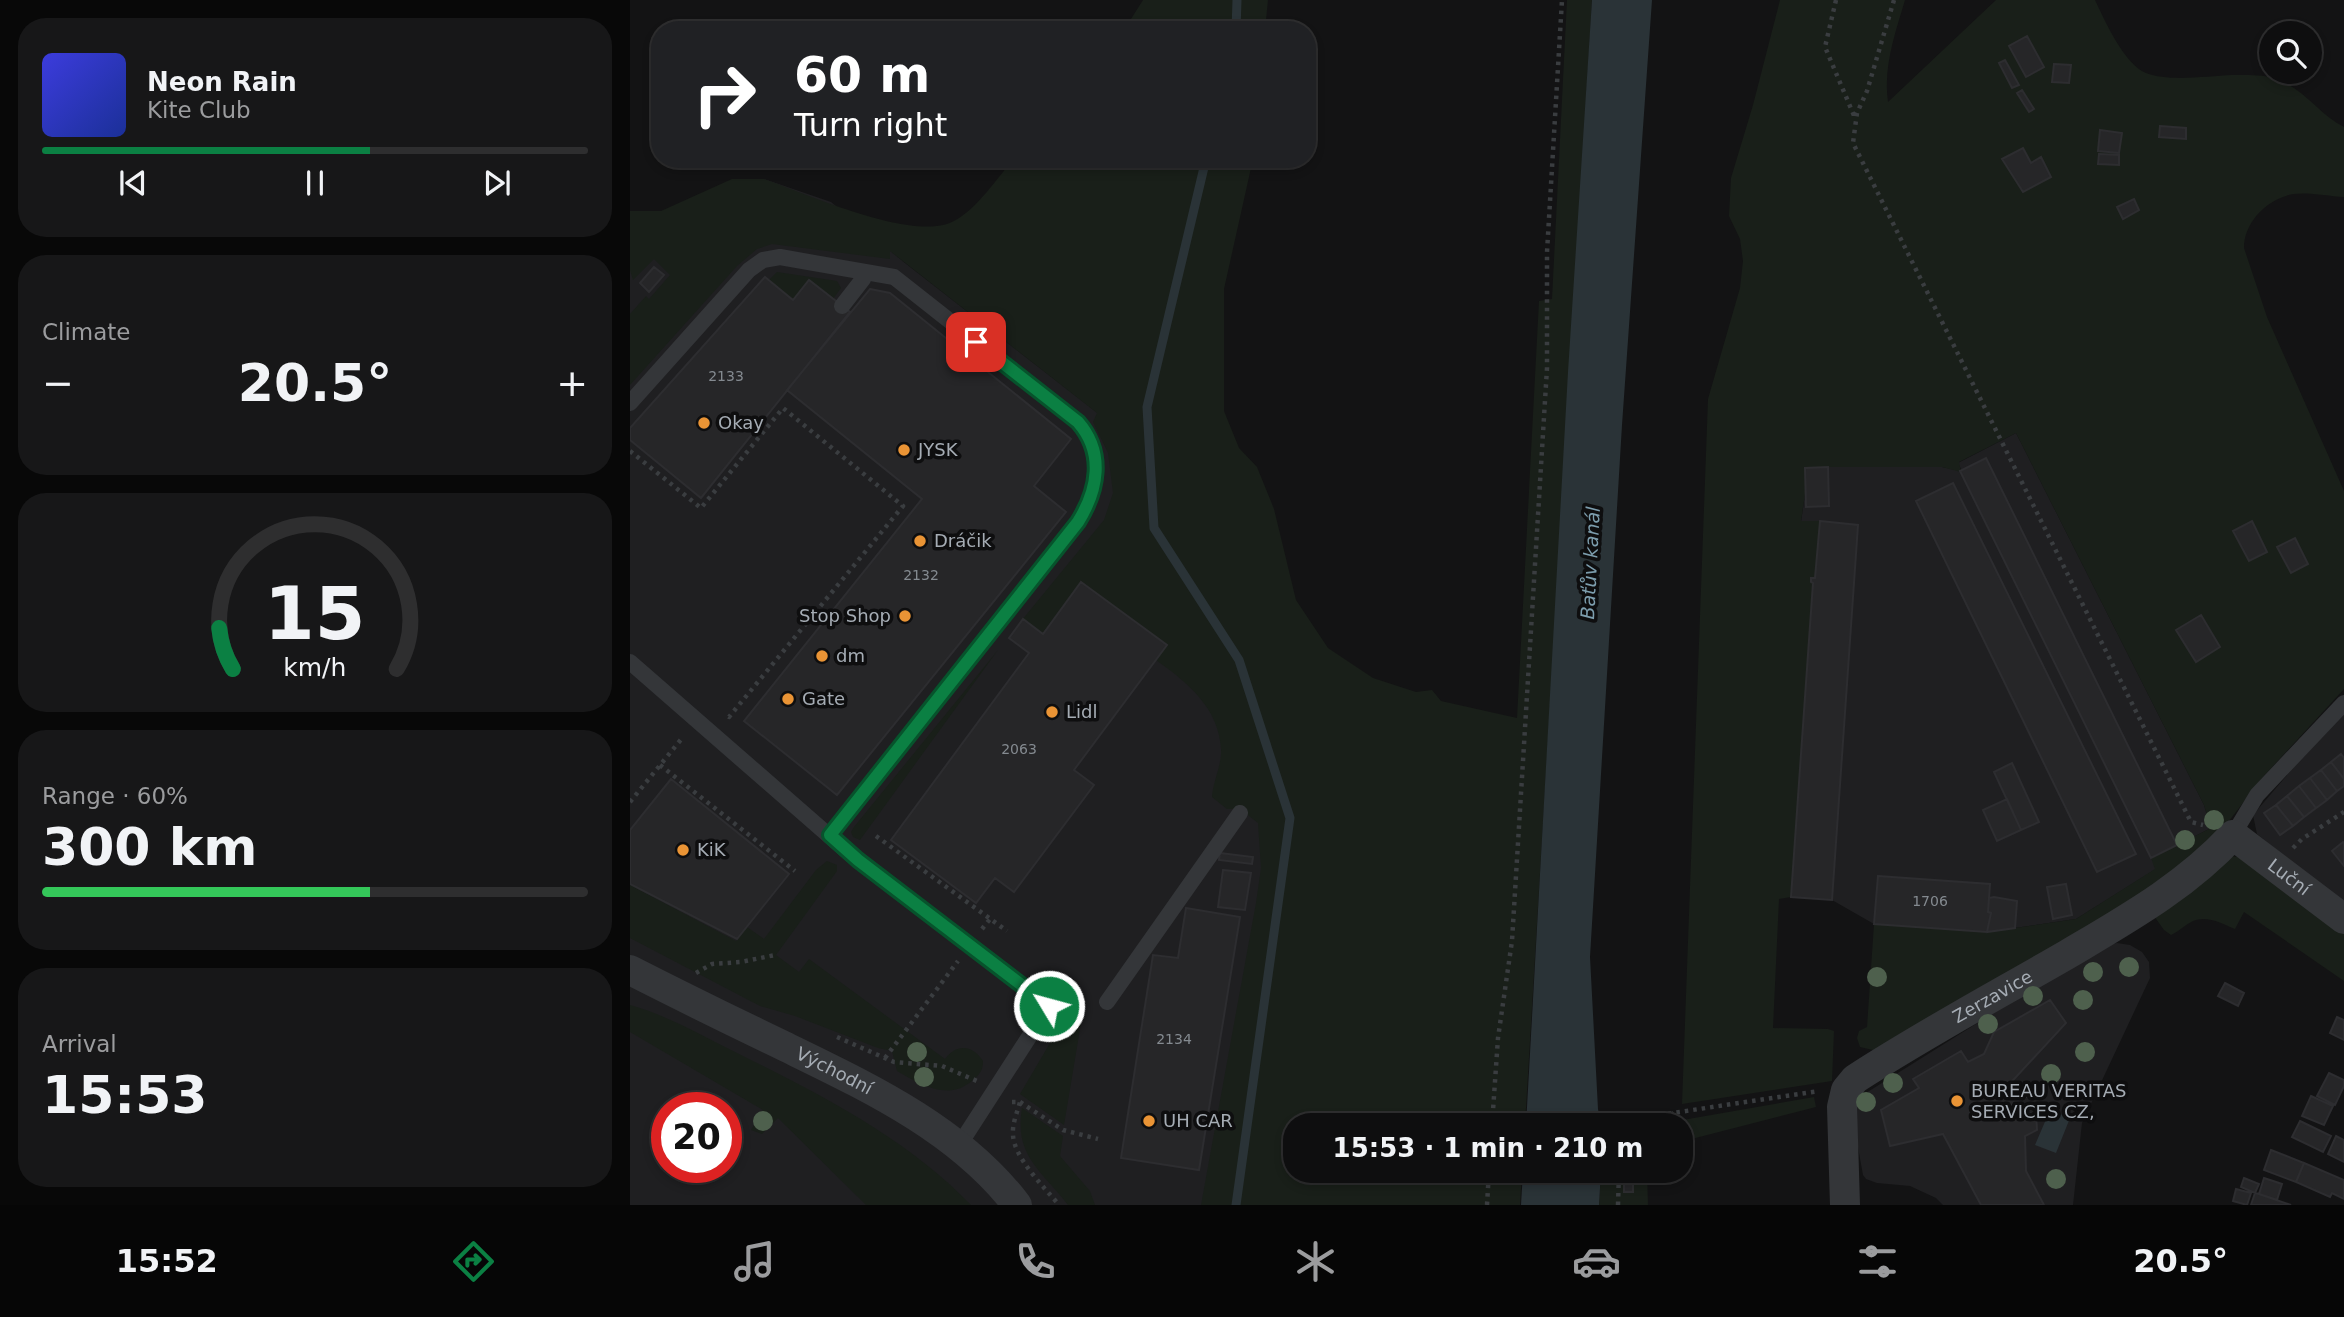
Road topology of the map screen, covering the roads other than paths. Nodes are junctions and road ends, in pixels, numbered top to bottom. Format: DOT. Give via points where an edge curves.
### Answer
graph roads {
  1 [pos="865,272"];
  2 [pos="842,306"];
  3 [pos="630,403"];
  4 [pos="630,662"];
  5 [pos="2344,703"];
  6 [pos="1240,813"];
  7 [pos="830,835"];
  8 [pos="2233,835"];
  9 [pos="2344,919"];
  10 [pos="630,970"];
  11 [pos="1107,1002"];
  12 [pos="958,1147"];
  13 [pos="1017,1205"];
  14 [pos="1845,1205"];
  1 -- 2 [label="lane"];
  1 -- 3 [label="lane" via="780,257 755,264"];
  1 -- 7 [label="lane" via="894,277 1078,422 1090,440 1097,478 1078,522"];
  4 -- 7 [label="lane"];
  5 -- 8 [label="lane" via="2258,795"];
  6 -- 11 [label="lane"];
  7 -- 12 [label="lane" via="1049,1006"];
  8 -- 9 [label="street, Luční"];
  8 -- 14 [label="street, Zerzavice" via="2186,880 2129,918 1855,1079 1846,1090 1842,1107"];
  10 -- 12 [label="street, Východní" via="866,1086"];
  12 -- 13 [label="street, Východní"];
}
